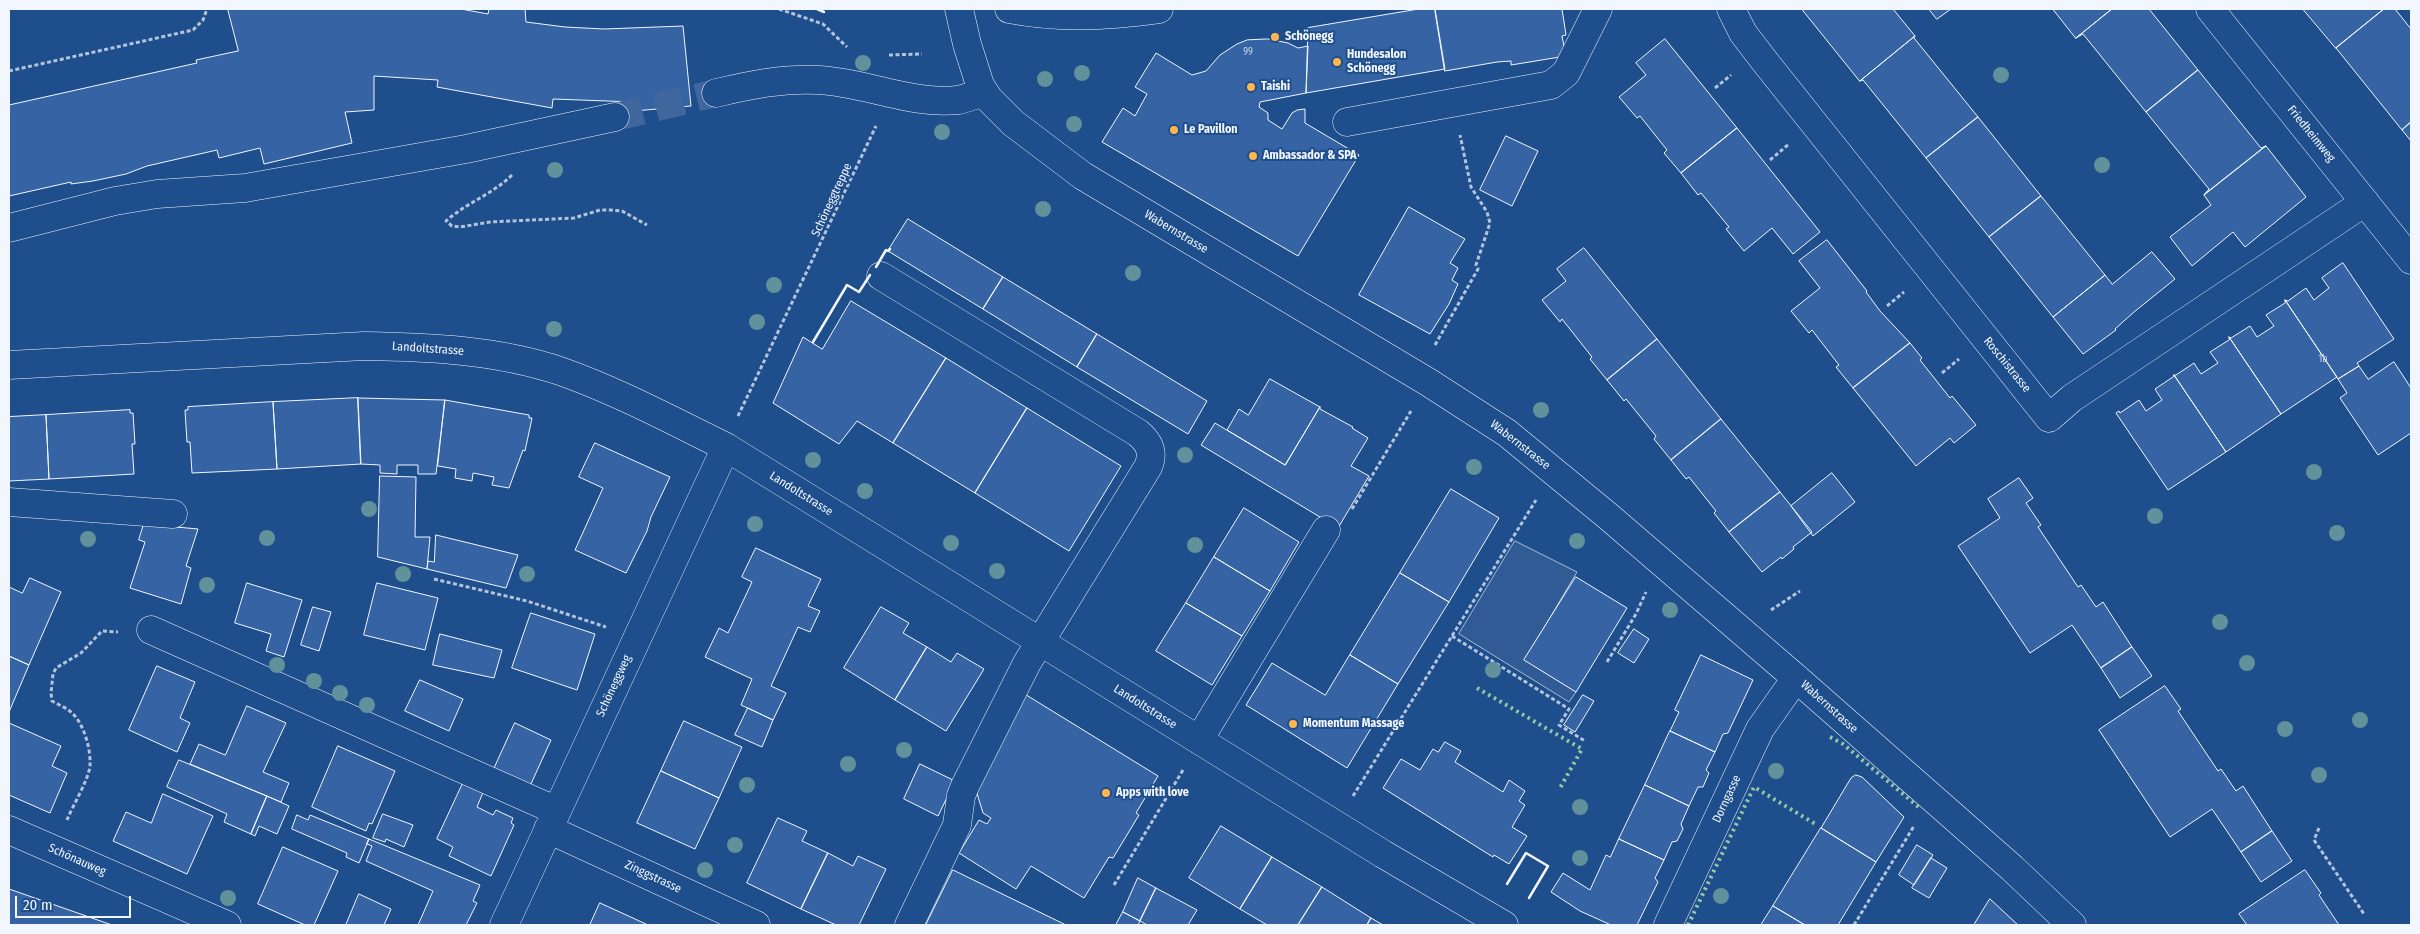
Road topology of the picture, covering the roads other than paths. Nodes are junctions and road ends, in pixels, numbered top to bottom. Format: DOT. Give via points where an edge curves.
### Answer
graph roads {
  1 [pos="959,9"];
  2 [pos="1009,9"];
  3 [pos="1159,9"];
  4 [pos="1598,9"];
  5 [pos="1731,9"];
  6 [pos="2210,9"];
  7 [pos="984,92"];
  8 [pos="716,93"];
  9 [pos="615,117"];
  10 [pos="1347,122"];
  11 [pos="2365,202"];
  12 [pos="9,228"];
  13 [pos="2411,260"];
  14 [pos="881,276"];
  15 [pos="9,365"];
  16 [pos="730,435"];
  17 [pos="9,502"];
  18 [pos="173,514"];
  19 [pos="1326,530"];
  20 [pos="151,630"];
  21 [pos="1040,642"];
  22 [pos="1796,678"];
  23 [pos="1199,740"];
  24 [pos="553,820"];
  25 [pos="9,830"];
  26 [pos="227,925"];
  27 [pos="504,925"];
  28 [pos="756,925"];
  29 [pos="909,925"];
  30 [pos="1504,925"];
  31 [pos="1668,925"];
  32 [pos="2072,925"];
  1 -- 7 [label="street, Wabernstrasse" via="972,61"];
  2 -- 3 [label="street" via="1085,17"];
  4 -- 10 [label="street" via="1566,73 1546,87"];
  5 -- 11 [label="street, Roschistrasse" via="1743,33 1766,63 2049,418 2072,398"];
  6 -- 11 [label="street, Friedheimweg"];
  7 -- 8 [label="street" via="958,100 928,98 857,84 779,80"];
  7 -- 22 [label="street, Wabernstrasse" via="1013,123 1084,176 1290,298 1502,430"];
  9 -- 12 [label="street" via="466,149 245,188 157,194 115,201"];
  11 -- 13 [label="street, Friedheimweg"];
  14 -- 21 [label="street" via="1138,433 1150,446 1152,455 1148,467"];
  15 -- 16 [label="street, Landoltstrasse" via="364,346 421,346 496,356 559,371 640,404"];
  16 -- 21 [label="street, Landoltstrasse"];
  16 -- 24 [label="street, Schöneggweg"];
  17 -- 18 [label="street"];
  19 -- 23 [label="street"];
  20 -- 24 [label="street, Zinggstrasse"];
  21 -- 23 [label="street, Landoltstrasse"];
  21 -- 29 [label="street" via="965,786 957,826"];
  22 -- 31 [label="street, Dorngasse" via="1760,729"];
  22 -- 32 [label="street, Wabernstrasse"];
  23 -- 30 [label="street, Landoltstrasse"];
  24 -- 27 [label="street, Schöneggweg"];
  24 -- 28 [label="street, Zinggstrasse"];
  25 -- 26 [label="street, Schönauweg"];
}
